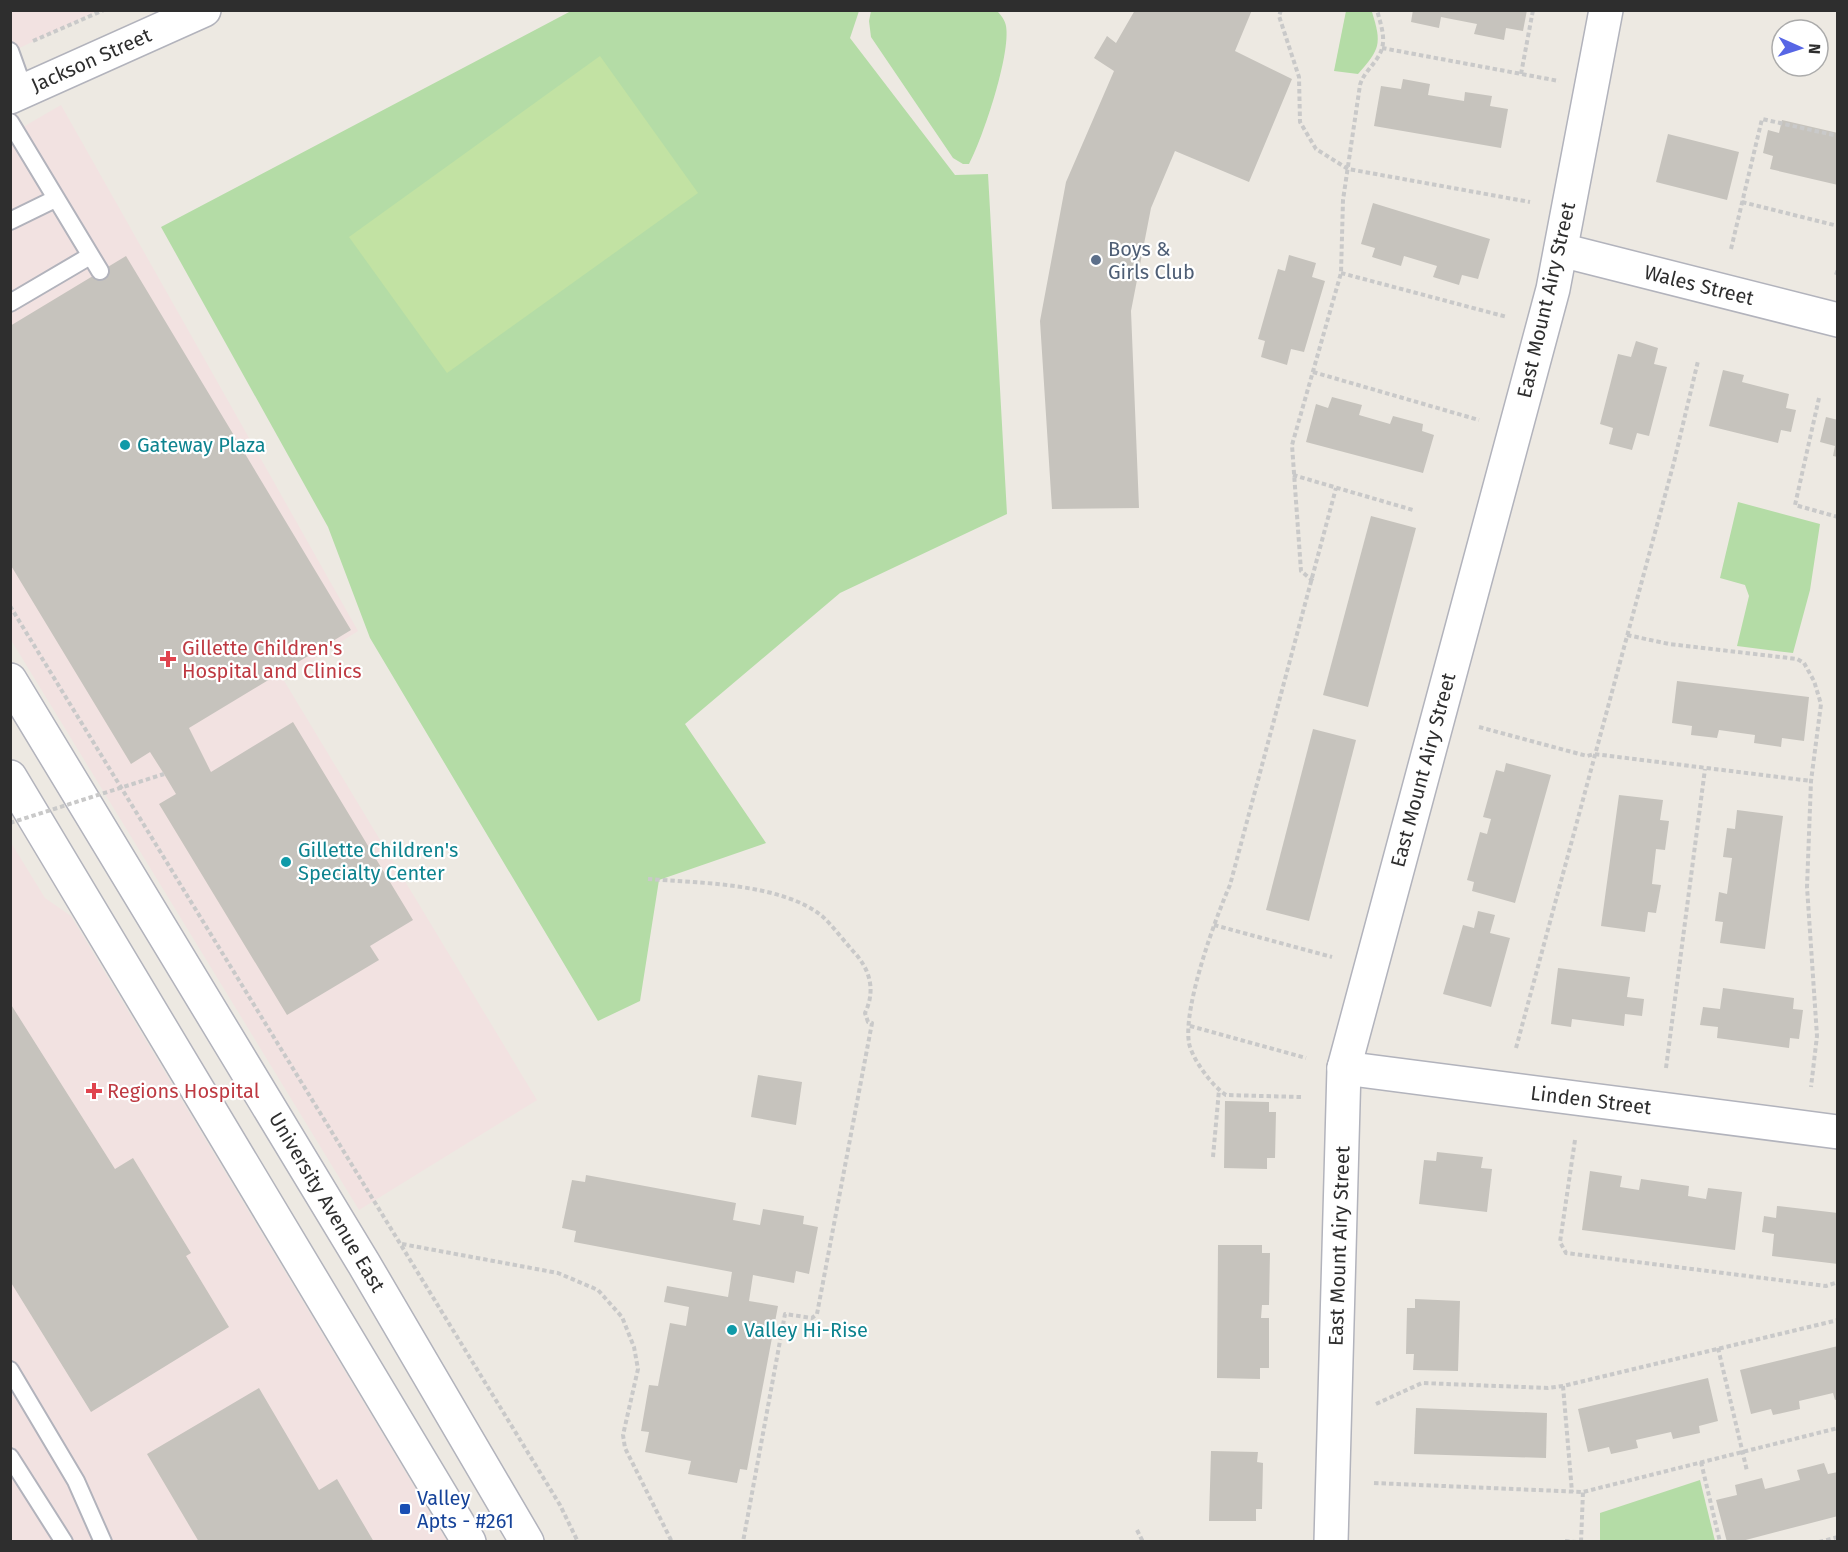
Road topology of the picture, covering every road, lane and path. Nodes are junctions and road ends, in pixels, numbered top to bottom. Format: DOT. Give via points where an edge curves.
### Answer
graph roads {
  1 [pos="104,10"];
  2 [pos="204,10"];
  3 [pos="1281,10"];
  4 [pos="1377,10"];
  5 [pos="1533,10"];
  6 [pos="1606,10"];
  7 [pos="31,41"];
  8 [pos="1382,48"];
  9 [pos="10,51"];
  10 [pos="1521,74"];
  11 [pos="1592,87"];
  12 [pos="17,94"];
  13 [pos="10,123"];
  14 [pos="1838,136"];
  15 [pos="1348,169"];
  16 [pos="55,199"];
  17 [pos="1530,202"];
  18 [pos="1742,202"];
  19 [pos="10,221"];
  20 [pos="1838,226"];
  21 [pos="1731,249"];
  22 [pos="1561,250"];
  23 [pos="90,256"];
  24 [pos="100,271"];
  25 [pos="1341,273"];
  26 [pos="10,303"];
  27 [pos="1507,317"];
  28 [pos="1838,320"];
  29 [pos="1698,361"];
  30 [pos="1313,372"];
  31 [pos="1819,398"];
  32 [pos="1479,420"];
  33 [pos="1293,476"];
  34 [pos="1336,488"];
  35 [pos="1413,510"];
  36 [pos="1838,517"];
  37 [pos="1313,581"];
  38 [pos="10,606"];
  39 [pos="1627,635"];
  40 [pos="10,680"];
  41 [pos="1479,727"];
  42 [pos="1594,754"];
  43 [pos="1705,769"];
  44 [pos="164,774"];
  45 [pos="10,777"];
  46 [pos="1811,781"];
  47 [pos="10,823"];
  48 [pos="648,879"];
  49 [pos="1214,926"];
  50 [pos="1332,957"];
  51 [pos="1190,1026"];
  52 [pos="1516,1048"];
  53 [pos="1306,1058"];
  54 [pos="1344,1068"];
  55 [pos="1666,1068"];
  56 [pos="1811,1087"];
  57 [pos="1219,1090"];
  58 [pos="1301,1097"];
  59 [pos="1838,1132"];
  60 [pos="1575,1140"];
  61 [pos="1213,1157"];
  62 [pos="402,1244"];
  63 [pos="1838,1282"];
  64 [pos="1838,1320"];
  65 [pos="1718,1348"];
  66 [pos="10,1370"];
  67 [pos="1563,1386"];
  68 [pos="1376,1404"];
  69 [pos="1838,1428"];
  70 [pos="1742,1450"];
  71 [pos="10,1457"];
  72 [pos="1701,1462"];
  73 [pos="1747,1471"];
  74 [pos="1374,1483"];
  75 [pos="1572,1492"];
  76 [pos="1583,1492"];
  77 [pos="1137,1530"];
  78 [pos="1838,1537"];
  79 [pos="1565,1541"];
  80 [pos="64,1542"];
  81 [pos="103,1542"];
  82 [pos="469,1542"];
  83 [pos="527,1542"];
  84 [pos="578,1542"];
  85 [pos="672,1542"];
  86 [pos="743,1542"];
  87 [pos="1143,1542"];
  88 [pos="1331,1542"];
  89 [pos="1576,1542"];
  90 [pos="1581,1542"];
  91 [pos="1720,1542"];
  92 [pos="1819,1542"];
  1 -- 7 [label="path"];
  2 -- 12 [label="street, Jackson Street"];
  3 -- 15 [label="path" via="1279,16 1299,77 1298,112 1303,132 1316,149"];
  4 -- 8 [label="path" via="1384,36"];
  5 -- 10 [label="path"];
  6 -- 11 [label="street, East Mount Airy Street"];
  8 -- 10 [label="path"];
  8 -- 15 [label="path" via="1360,85"];
  9 -- 12 [label="lane"];
  10 -- 11 [label="path"];
  11 -- 22 [label="street, East Mount Airy Street"];
  13 -- 16 [label="lane"];
  14 -- 18 [label="path" via="1762,119"];
  15 -- 17 [label="path"];
  15 -- 25 [label="path"];
  16 -- 19 [label="lane"];
  16 -- 23 [label="lane"];
  18 -- 20 [label="path"];
  18 -- 21 [label="path"];
  22 -- 28 [label="street, Wales Street"];
  22 -- 54 [label="street, East Mount Airy Street"];
  23 -- 24 [label="lane"];
  23 -- 26 [label="lane"];
  25 -- 27 [label="path"];
  25 -- 30 [label="path"];
  29 -- 39 [label="path"];
  30 -- 32 [label="path"];
  30 -- 33 [label="path" via="1292,445"];
  31 -- 36 [label="path" via="1795,504"];
  33 -- 34 [label="path"];
  33 -- 37 [label="path" via="1301,571"];
  34 -- 35 [label="path"];
  34 -- 37 [label="path"];
  37 -- 49 [label="path" via="1230,885"];
  38 -- 62 [label="path"];
  39 -- 42 [label="path"];
  39 -- 46 [label="path" via="1804,663 1821,704"];
  40 -- 83 [label="street, University Avenue East" via="358,1254"];
  41 -- 42 [label="path" via="1587,756"];
  42 -- 43 [label="path"];
  42 -- 52 [label="path"];
  43 -- 46 [label="path"];
  43 -- 55 [label="path"];
  44 -- 47 [label="path, bridge"];
  45 -- 82 [label="street"];
  46 -- 56 [label="path" via="1807,887 1817,1036"];
  48 -- 86 [label="path" via="751,888 787,899 821,916 856,954 870,977 870,1002 865,1013 872,1023 817,1314 812,1318 785,1314"];
  49 -- 50 [label="path"];
  49 -- 51 [label="path"];
  51 -- 53 [label="path"];
  51 -- 57 [label="path" via="1189,1043"];
  54 -- 59 [label="street, Linden Street"];
  54 -- 88 [label="street, East Mount Airy Street"];
  57 -- 58 [label="path" via="1227,1095"];
  57 -- 61 [label="path"];
  60 -- 63 [label="path" via="1560,1242 1566,1253 1826,1286"];
  62 -- 84 [label="path" via="560,1505"];
  62 -- 85 [label="path" via="558,1273 598,1290 622,1317 638,1369 623,1435 625,1448"];
  64 -- 65 [label="path"];
  65 -- 67 [label="path"];
  65 -- 70 [label="path"];
  66 -- 81 [label="lane" via="76,1481"];
  67 -- 68 [label="path" via="1422,1383"];
  67 -- 75 [label="path"];
  69 -- 70 [label="path"];
  70 -- 72 [label="path"];
  70 -- 73 [label="path"];
  71 -- 80 [label="lane"];
  72 -- 76 [label="path"];
  72 -- 91 [label="path"];
  74 -- 75 [label="path"];
  75 -- 76 [label="path"];
  76 -- 90 [label="path"];
  77 -- 87 [label="path"];
  78 -- 92 [label="path"];
  79 -- 89 [label="path"];
}
